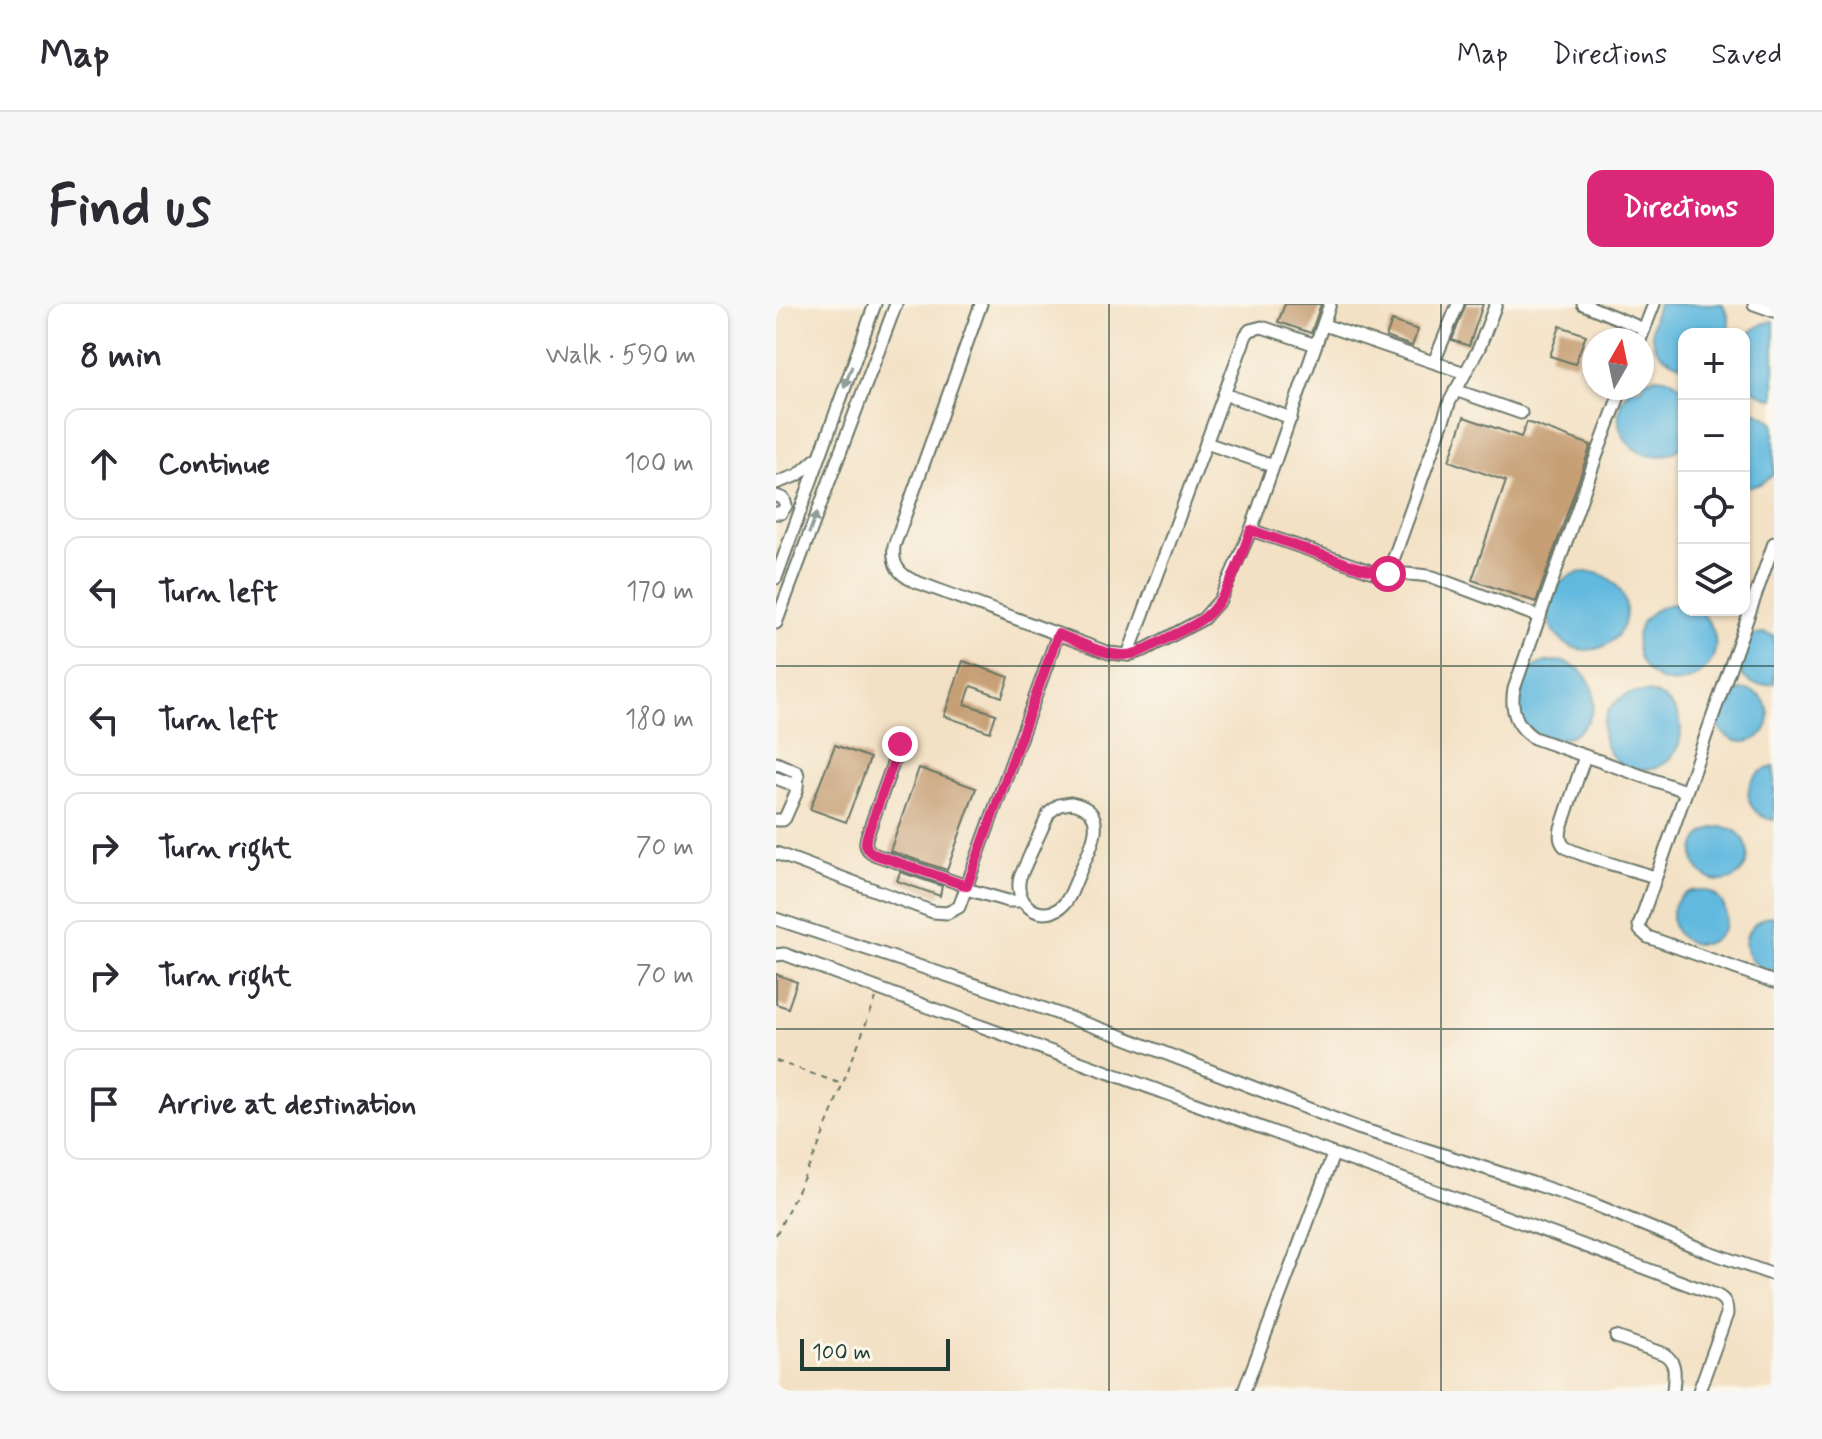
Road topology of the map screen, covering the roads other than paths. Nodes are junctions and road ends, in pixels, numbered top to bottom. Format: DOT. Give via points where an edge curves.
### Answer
graph roads {
  1 [pos="875,304"];
  2 [pos="896,304"];
  3 [pos="981,304"];
  4 [pos="1330,304"];
  5 [pos="1458,304"];
  6 [pos="1496,304"];
  7 [pos="1583,304"];
  8 [pos="1654,304"];
  9 [pos="1754,304"];
  10 [pos="1774,311"];
  11 [pos="1324,325"];
  12 [pos="1630,328"];
  13 [pos="1644,328"];
  14 [pos="1316,345"];
  15 [pos="1434,362"];
  16 [pos="1465,373"];
  17 [pos="1455,390"];
  18 [pos="1224,394"];
  19 [pos="1618,400"];
  20 [pos="1521,413"];
  21 [pos="1291,418"];
  22 [pos="1206,443"];
  23 [pos="820,456"];
  24 [pos="1273,466"];
  25 [pos="776,483"];
  26 [pos="776,496"];
  27 [pos="776,513"];
  28 [pos="1251,530"];
  29 [pos="1774,543"];
  30 [pos="1388,574"];
  31 [pos="776,578"];
  32 [pos="1540,617"];
  33 [pos="776,623"];
  34 [pos="1058,634"];
  35 [pos="1128,655"];
  36 [pos="900,744"];
  37 [pos="1585,756"];
  38 [pos="776,763"];
  39 [pos="776,778"];
  40 [pos="797,787"];
  41 [pos="1685,791"];
  42 [pos="776,820"];
  43 [pos="776,853"];
  44 [pos="1655,877"];
  45 [pos="967,887"];
  46 [pos="1023,901"];
  47 [pos="776,919"];
  48 [pos="776,955"];
  49 [pos="1774,982"];
  50 [pos="1333,1155"];
  51 [pos="1774,1275"];
  52 [pos="1616,1337"];
  53 [pos="1244,1391"];
  54 [pos="1673,1391"];
  55 [pos="1699,1391"];
  1 -- 23 [label="street, one-way"];
  33 -- 2 [label="street, one-way"];
  3 -- 34 [label="street" via="893,557 896,568 914,581"];
  4 -- 11 [label="street"];
  5 -- 15 [label="street"];
  6 -- 16 [label="street"];
  7 -- 12 [label="street"];
  8 -- 13 [label="street"];
  9 -- 10 [label="street"];
  11 -- 14 [label="street"];
  11 -- 15 [label="street"];
  14 -- 18 [label="street" via="1262,327 1250,330"];
  14 -- 21 [label="street"];
  15 -- 16 [label="street"];
  16 -- 17 [label="street"];
  17 -- 20 [label="street"];
  17 -- 30 [label="street"];
  18 -- 21 [label="street"];
  18 -- 22 [label="street"];
  19 -- 32 [label="street"];
  21 -- 24 [label="street"];
  22 -- 24 [label="street"];
  22 -- 35 [label="street"];
  23 -- 25 [label="street" via="798,475"];
  23 -- 31 [label="street"];
  24 -- 28 [label="street"];
  26 -- 27 [label="street" via="786,506"];
  28 -- 30 [label="street"];
  28 -- 35 [label="street" via="1230,581 1209,614"];
  29 -- 41 [label="street"];
  30 -- 32 [label="street" via="1433,577"];
  32 -- 37 [label="street" via="1512,708 1526,733"];
  34 -- 35 [label="street"];
  34 -- 45 [label="street"];
  36 -- 45 [label="street" via="866,848"];
  37 -- 41 [label="street"];
  37 -- 44 [label="street" via="1561,828 1562,842 1569,849"];
  38 -- 40 [label="street" via="797,772"];
  39 -- 40 [label="street"];
  40 -- 42 [label="street" via="787,815"];
  41 -- 44 [label="street"];
  43 -- 45 [label="street" via="940,914 959,907"];
  44 -- 49 [label="street" via="1639,925 1643,935"];
  45 -- 46 [label="street" via="1002,900"];
  46 -- 46 [label="street" via="1044,913 1066,903 1096,834 1089,811 1071,803 1049,813 1020,877"];
  47 -- 51 [label="street" via="1118,1035 1358,1128 1593,1204"];
  48 -- 50 [label="street"];
  50 -- 53 [label="street"];
  50 -- 55 [label="street" via="1724,1299 1727,1314"];
  52 -- 54 [label="street" via="1671,1359"];
}
